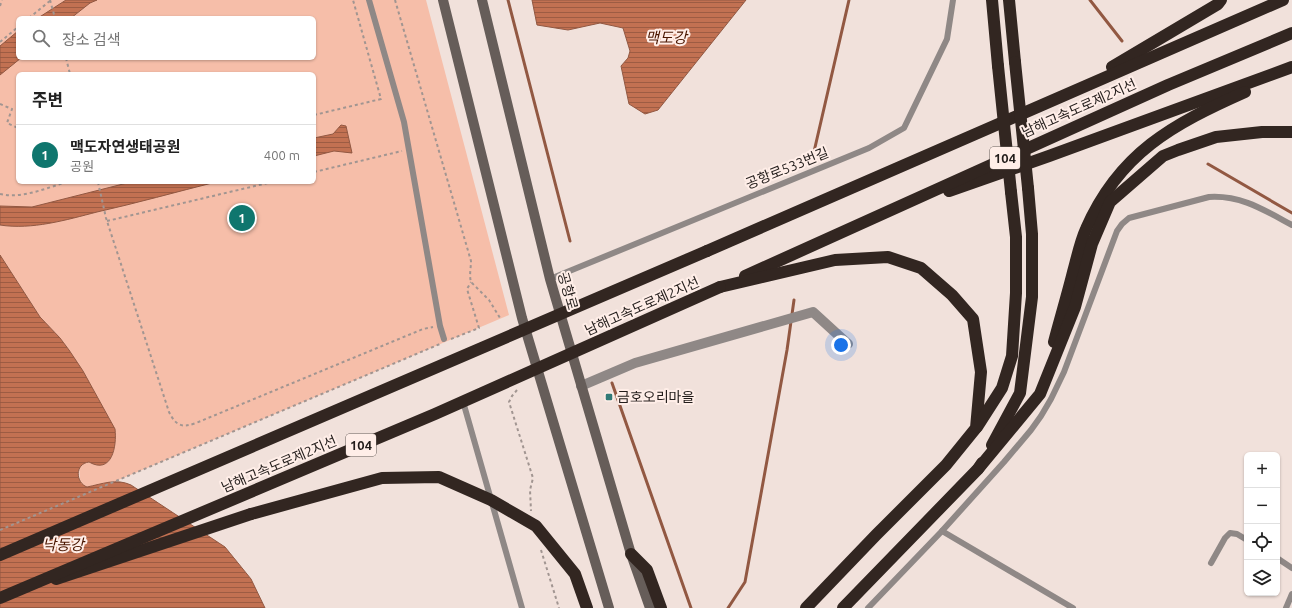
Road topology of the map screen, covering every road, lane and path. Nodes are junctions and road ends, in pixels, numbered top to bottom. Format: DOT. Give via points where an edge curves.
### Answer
graph roads {
  1 [pos="2,0"];
  2 [pos="50,0"];
  3 [pos="353,0"];
  4 [pos="369,0"];
  5 [pos="395,0"];
  6 [pos="443,0"];
  7 [pos="482,0"];
  8 [pos="954,0"];
  9 [pos="992,0"];
  10 [pos="1009,0"];
  11 [pos="1221,0"];
  12 [pos="1283,0"];
  13 [pos="0,6"];
  14 [pos="31,16"];
  15 [pos="54,16"];
  16 [pos="16,29"];
  17 [pos="1292,33"];
  18 [pos="0,42"];
  19 [pos="66,60"];
  20 [pos="1292,67"];
  21 [pos="1292,70"];
  22 [pos="70,72"];
  23 [pos="1068,93"];
  24 [pos="0,104"];
  25 [pos="316,114"];
  26 [pos="16,127"];
  27 [pos="1292,132"];
  28 [pos="409,150"];
  29 [pos="316,172"];
  30 [pos="59,184"];
  31 [pos="98,184"];
  32 [pos="263,184"];
  33 [pos="0,194"];
  34 [pos="878,215"];
  35 [pos="106,219"];
  36 [pos="1292,224"];
  37 [pos="550,279"];
  38 [pos="471,282"];
  39 [pos="720,287"];
  40 [pos="500,318"];
  41 [pos="440,326"];
  42 [pos="446,341"];
  43 [pos="848,344"];
  44 [pos="581,386"];
  45 [pos="517,390"];
  46 [pos="1040,394"];
  47 [pos="464,405"];
  48 [pos="976,428"];
  49 [pos="978,469"];
  50 [pos="532,516"];
  51 [pos="0,530"];
  52 [pos="942,530"];
  53 [pos="1244,538"];
  54 [pos="539,544"];
  55 [pos="631,554"];
  56 [pos="0,555"];
  57 [pos="1280,560"];
  58 [pos="1211,563"];
  59 [pos="1292,568"];
  60 [pos="1292,594"];
  61 [pos="0,598"];
  62 [pos="522,608"];
  63 [pos="559,608"];
  64 [pos="587,608"];
  65 [pos="609,608"];
  66 [pos="650,608"];
  67 [pos="661,608"];
  68 [pos="806,608"];
  69 [pos="844,608"];
  70 [pos="868,608"];
  71 [pos="1073,608"];
  72 [pos="1286,608"];
  1 -- 13 [label="path"];
  2 -- 14 [label="path"];
  2 -- 15 [label="path"];
  3 -- 25 [label="path" via="381,99"];
  4 -- 28 [label="lane" via="404,122"];
  5 -- 38 [label="path" via="471,261"];
  6 -- 65 [label="main road" via="522,318"];
  7 -- 37 [label="main road, 공항로"];
  8 -- 37 [label="lane, 공항로533번길" via="947,39 904,128 869,148"];
  9 -- 48 [label="highway, bridge" via="1016,237 1016,293 1012,356 1002,388"];
  10 -- 49 [label="highway, bridge" via="1032,234 1032,296 1020,393"];
  11 -- 23 [label="highway"];
  12 -- 23 [label="highway, 남해고속도로제2지선 / 104"];
  16 -- 18 [label="path"];
  17 -- 34 [label="highway, 남해고속도로제2지선 / 104" via="1168,85"];
  19 -- 22 [label="path"];
  20 -- 34 [label="highway" via="1049,156"];
  21 -- 46 [label="highway" via="1172,129 1131,161 1111,184 1096,209 1078,253"];
  23 -- 56 [label="highway, 남해고속도로제2지선 / 104, bridge"];
  24 -- 26 [label="path" via="12,109 7,123"];
  27 -- 46 [label="highway" via="1216,137 1178,150 1163,156 1110,202 1092,244 1075,307"];
  28 -- 29 [label="path"];
  28 -- 41 [label="lane"];
  30 -- 33 [label="path" via="18,195"];
  31 -- 35 [label="path"];
  32 -- 35 [label="path"];
  34 -- 39 [label="highway, 남해고속도로제2지선 / 104"];
  35 -- 41 [label="path" via="169,412 178,425 196,423 422,329"];
  36 -- 52 [label="lane" via="1252,204 1222,196 1209,197 1129,218 1122,224 1110,248 1064,372 1044,410 1031,430"];
  37 -- 44 [label="main road, 공항로"];
  38 -- 40 [label="path" via="489,300"];
  38 -- 42 [label="path" via="467,289 479,328"];
  39 -- 48 [label="highway" via="834,260 888,257 921,268 952,295 973,319 981,372"];
  39 -- 61 [label="highway, 남해고속도로제2지선 / 104, bridge" via="435,414"];
  41 -- 42 [label="lane"];
  42 -- 51 [label="path"];
  43 -- 44 [label="street" via="813,312 635,362"];
  44 -- 55 [label="main road, 공항로"];
  45 -- 50 [label="path" via="509,402 533,478 530,490"];
  46 -- 49 [label="highway"];
  47 -- 62 [label="lane"];
  48 -- 68 [label="highway" via="946,465"];
  49 -- 69 [label="highway"];
  52 -- 70 [label="lane"];
  52 -- 71 [label="lane"];
  53 -- 58 [label="lane" via="1230,533"];
  54 -- 63 [label="path"];
  55 -- 66 [label="main road, 공항로"];
  55 -- 67 [label="highway" via="647,570"];
  57 -- 59 [label="lane"];
  60 -- 72 [label="lane"];
  61 -- 64 [label="highway, bridge" via="265,510 382,478 439,477 491,500 536,526 575,574"];
}
